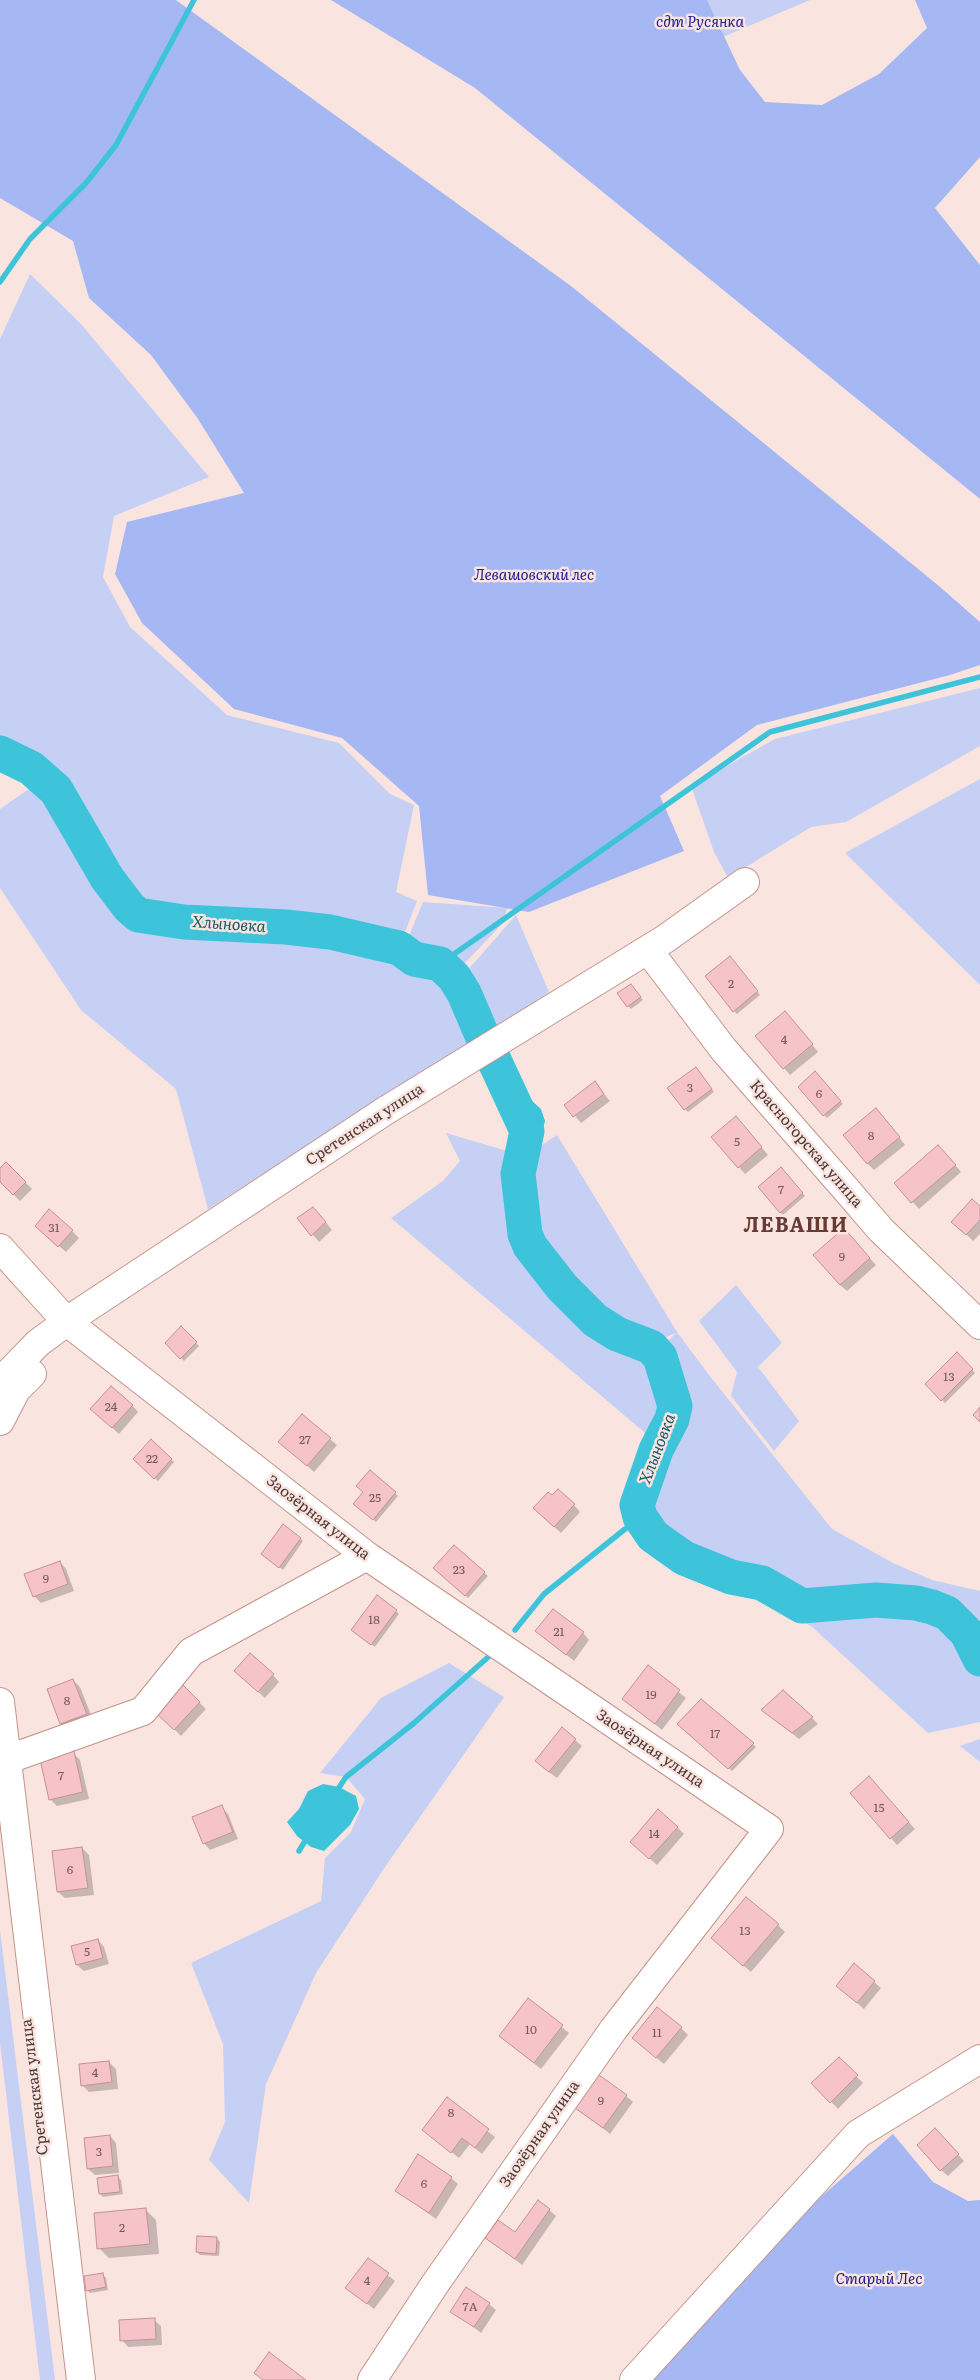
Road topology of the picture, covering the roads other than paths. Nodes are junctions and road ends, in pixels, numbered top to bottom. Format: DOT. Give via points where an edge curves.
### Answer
graph roads {
  1 [pos="746,882"];
  2 [pos="648,950"];
  3 [pos="0,1248"];
  4 [pos="980,1325"];
  5 [pos="68,1330"];
  6 [pos="0,1387"];
  7 [pos="0,1421"];
  8 [pos="366,1556"];
  9 [pos="0,1702"];
  10 [pos="4,1760"];
  11 [pos="0,1793"];
  12 [pos="980,2059"];
  13 [pos="71,2380"];
  14 [pos="82,2380"];
  15 [pos="372,2380"];
  16 [pos="634,2380"];
  1 -- 2 [label="street, Сретенская улица"];
  2 -- 4 [label="street, Красногорская улица" via="724,1050 882,1230"];
  2 -- 5 [label="street, Сретенская улица" via="385,1110"];
  3 -- 5 [label="street, Заозёрная улица"];
  5 -- 6 [label="street, Сретенская улица" via="38,1343 6,1376"];
  5 -- 7 [label="street" via="16,1390"];
  5 -- 8 [label="street, Заозёрная улица"];
  8 -- 10 [label="street" via="191,1652 143,1711"];
  8 -- 15 [label="street, Заозёрная улица" via="769,1829 613,2030 435,2284"];
  9 -- 10 [label="street"];
  10 -- 14 [label="street"];
  11 -- 13 [label="street, Сретенская улица"];
  12 -- 16 [label="street" via="858,2134"];
}
